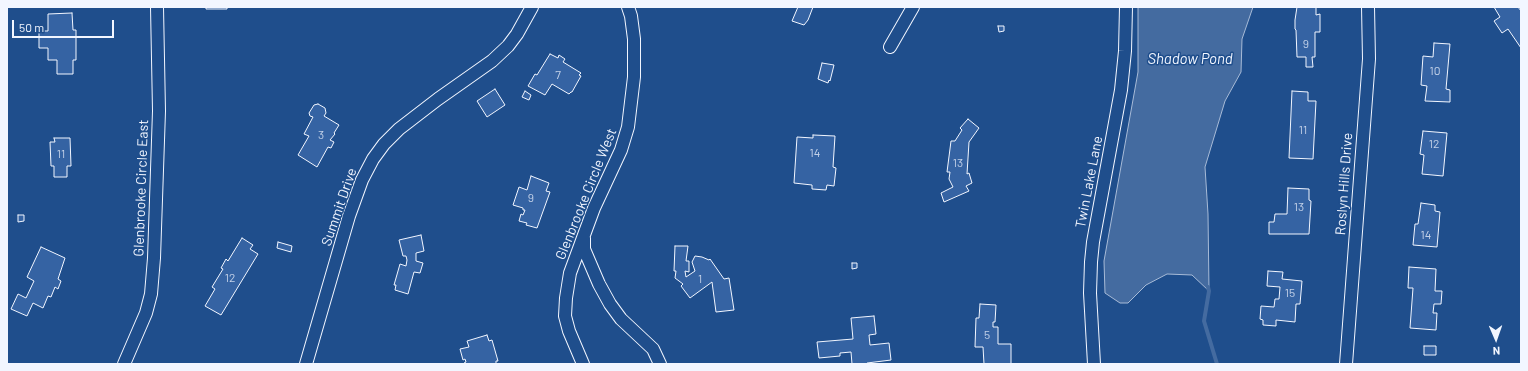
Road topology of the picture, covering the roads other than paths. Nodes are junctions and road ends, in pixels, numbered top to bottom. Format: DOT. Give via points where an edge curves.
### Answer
graph roads {
  1 [pos="157,7"];
  2 [pos="532,7"];
  3 [pos="628,7"];
  4 [pos="912,7"];
  5 [pos="1126,7"];
  6 [pos="1368,7"];
  7 [pos="890,47"];
  8 [pos="584,235"];
  9 [pos="124,364"];
  10 [pos="306,364"];
  11 [pos="583,364"];
  12 [pos="660,364"];
  13 [pos="1094,364"];
  14 [pos="1346,364"];
  1 -- 9 [label="street, Glenbrooke Circle East" via="159,111 151,294 146,313"];
  2 -- 10 [label="street, Summit Drive" via="508,46 492,61 399,129 373,159 362,180 350,216"];
  3 -- 8 [label="street, Glenbrooke Circle West" via="634,39 634,77 628,127 621,150"];
  4 -- 7 [label="street"];
  5 -- 13 [label="street, Twin Lake Lane" via="1121,90 1093,242 1090,293"];
  6 -- 14 [label="street, Roslyn Hills Drive" via="1369,58"];
  8 -- 11 [label="street, Glenbrooke Circle West" via="570,273 565,316"];
  8 -- 12 [label="street" via="584,249 610,304 621,319 653,349"];
}
